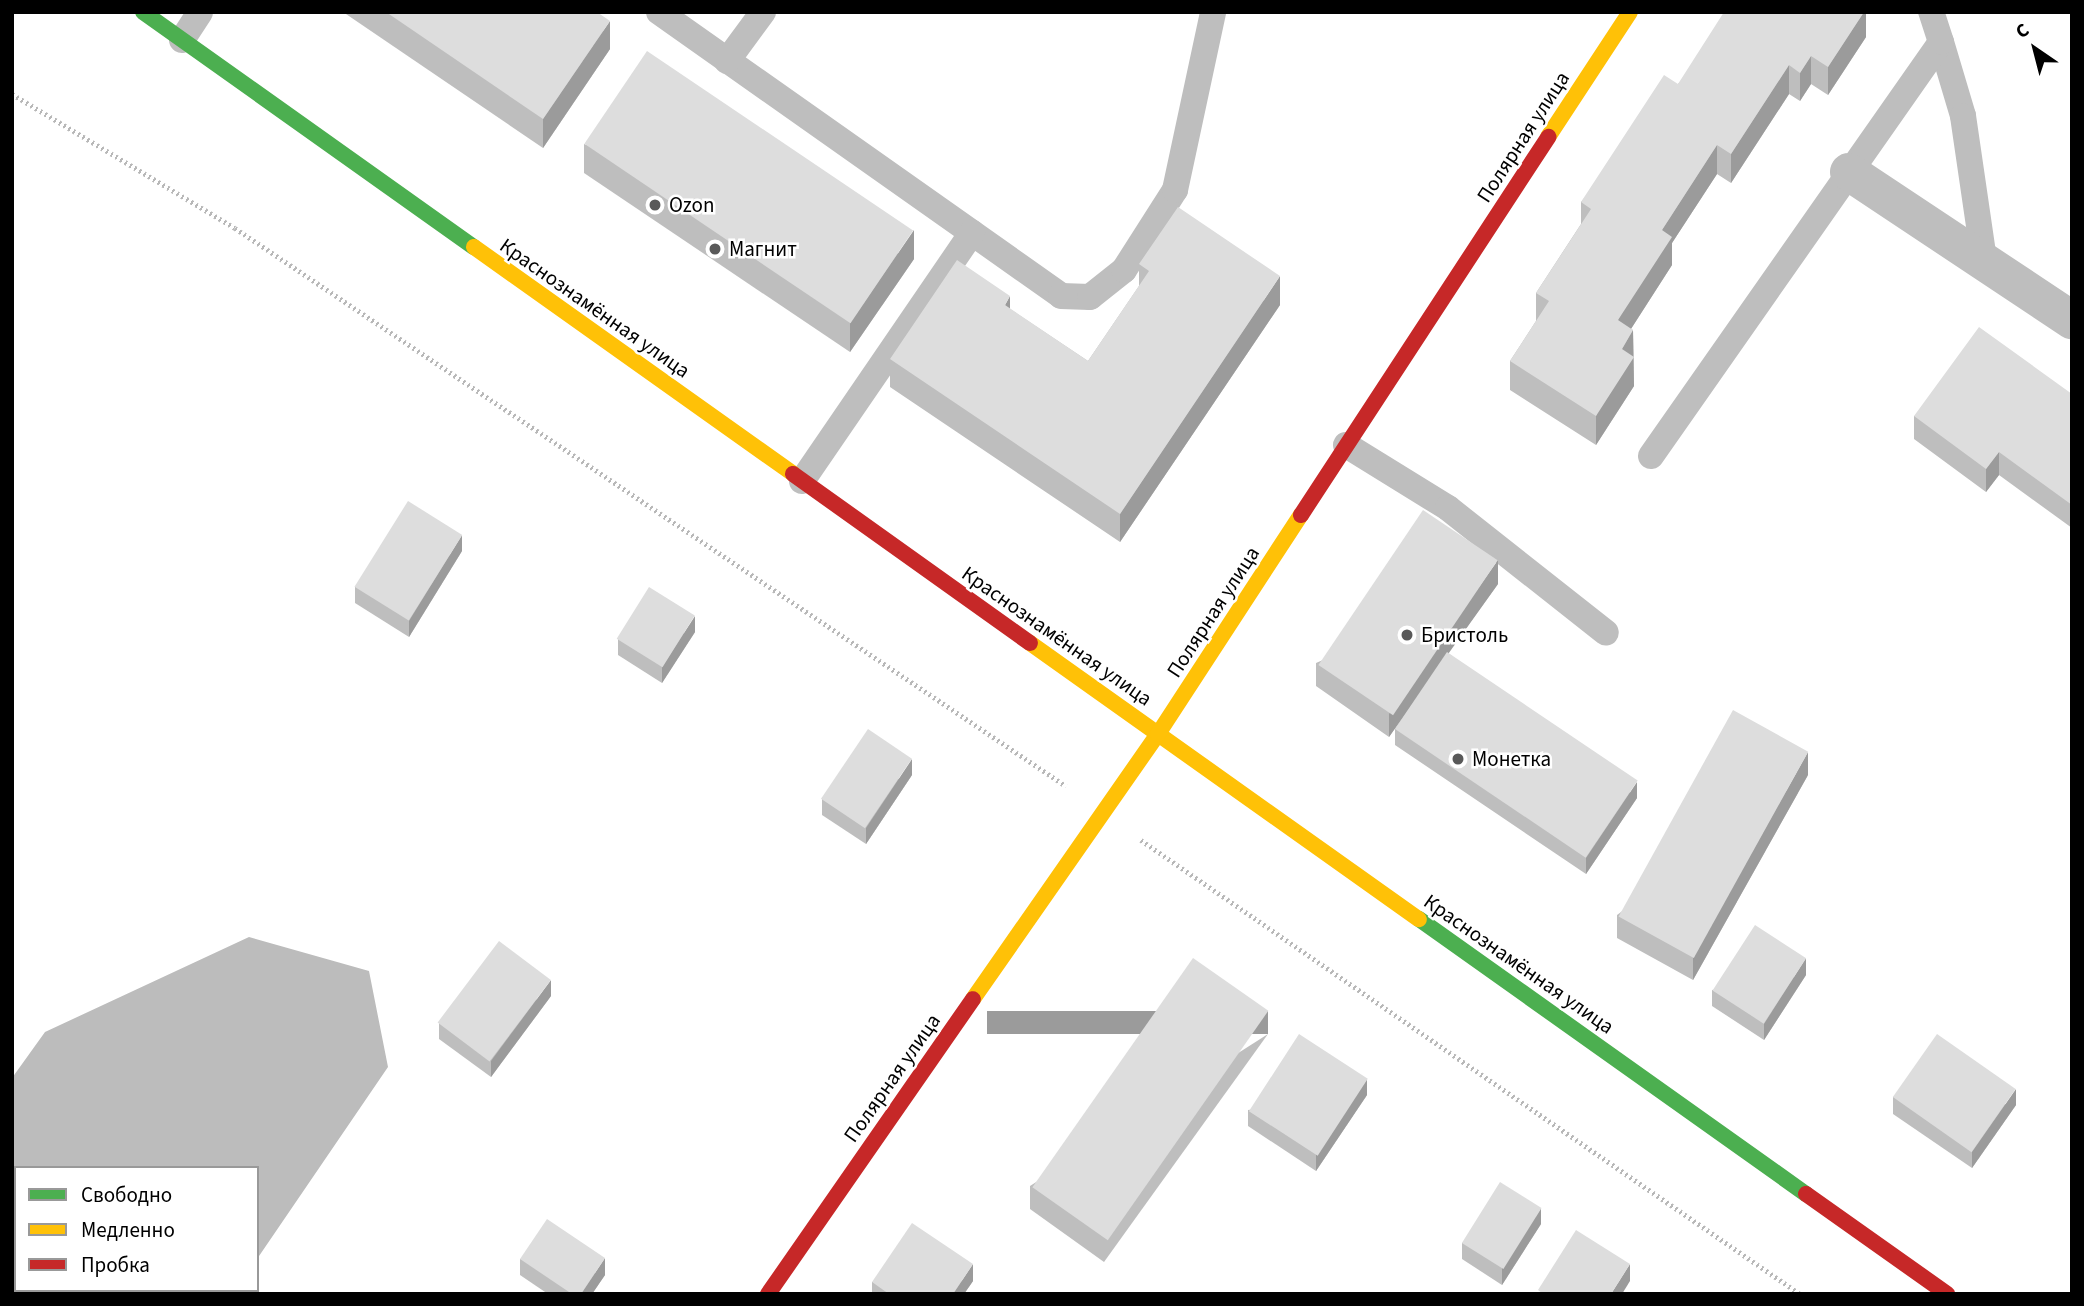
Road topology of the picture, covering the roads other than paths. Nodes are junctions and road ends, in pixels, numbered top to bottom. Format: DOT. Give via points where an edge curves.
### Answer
graph roads {
  1 [pos="143,12"];
  2 [pos="200,12"];
  3 [pos="659,12"];
  4 [pos="763,12"];
  5 [pos="1213,12"];
  6 [pos="1630,12"];
  7 [pos="1931,12"];
  8 [pos="182,40"];
  9 [pos="1941,42"];
  10 [pos="727,61"];
  11 [pos="1850,172"];
  12 [pos="972,233"];
  13 [pos="1984,260"];
  14 [pos="2072,320"];
  15 [pos="1346,445"];
  16 [pos="1651,456"];
  17 [pos="802,481"];
  18 [pos="1606,633"];
  19 [pos="1158,734"];
  20 [pos="772,1292"];
  21 [pos="1947,1294"];
  1 -- 8 [label="main road, Краснознамённая улица"];
  2 -- 8 [label="lane"];
  3 -- 10 [label="lane"];
  4 -- 10 [label="lane"];
  5 -- 12 [label="lane" via="1175,190 1124,270 1090,297 1061,296"];
  6 -- 15 [label="main road, Полярная улица"];
  7 -- 9 [label="lane"];
  8 -- 17 [label="main road, Краснознамённая улица"];
  9 -- 11 [label="lane"];
  9 -- 13 [label="lane" via="1963,116"];
  10 -- 12 [label="lane"];
  11 -- 13 [label="street"];
  11 -- 16 [label="lane"];
  12 -- 17 [label="lane"];
  13 -- 14 [label="street"];
  15 -- 18 [label="lane" via="1448,508"];
  15 -- 19 [label="main road, Полярная улица"];
  17 -- 19 [label="main road, Краснознамённая улица"];
  19 -- 20 [label="main road, Полярная улица"];
  19 -- 21 [label="main road, Краснознамённая улица"];
}
